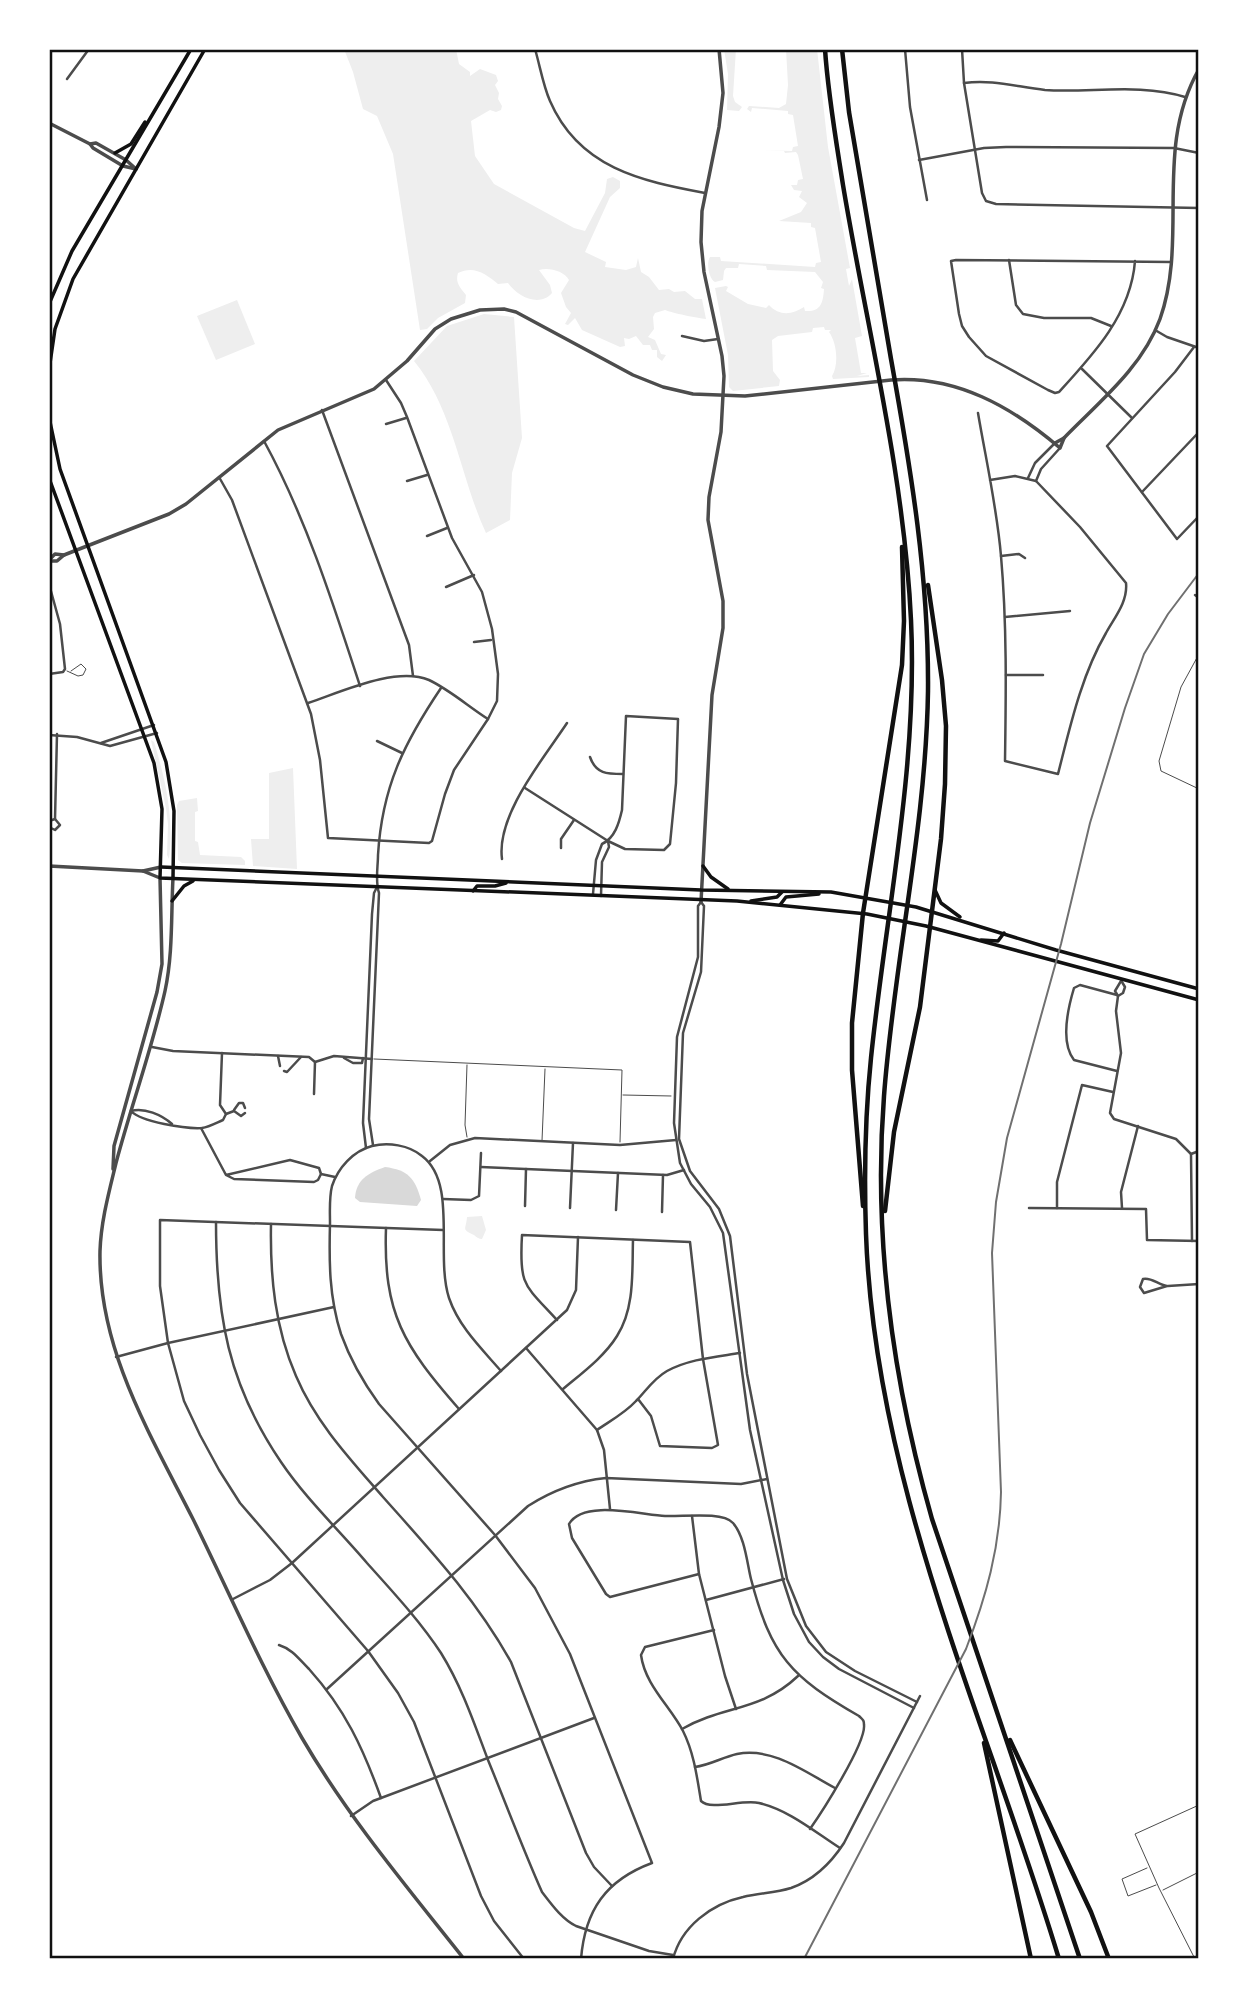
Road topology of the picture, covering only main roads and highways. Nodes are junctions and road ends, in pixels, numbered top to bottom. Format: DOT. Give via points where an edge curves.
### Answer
graph roads {
  1 [pos="191,49"];
  2 [pos="205,49"];
  3 [pos="825,49"];
  4 [pos="842,49"];
  5 [pos="149,118"];
  6 [pos="115,153"];
  7 [pos="49,304"];
  8 [pos="50,360"];
  9 [pos="49,368"];
  10 [pos="49,417"];
  11 [pos="49,478"];
  12 [pos="901,515"];
  13 [pos="922,553"];
  14 [pos="703,866"];
  15 [pos="161,867"];
  16 [pos="173,867"];
  17 [pos="173,878"];
  18 [pos="196,879"];
  19 [pos="508,882"];
  20 [pos="935,889"];
  21 [pos="730,890"];
  22 [pos="473,891"];
  23 [pos="782,892"];
  24 [pos="831,892"];
  25 [pos="868,897"];
  26 [pos="172,901"];
  27 [pos="749,902"];
  28 [pos="780,905"];
  29 [pos="930,911"];
  30 [pos="865,914"];
  31 [pos="964,921"];
  32 [pos="928,927"];
  33 [pos="1004,933"];
  34 [pos="975,940"];
  35 [pos="1125,969"];
  36 [pos="1121,981"];
  37 [pos="1199,989"];
  38 [pos="1199,1000"];
  39 [pos="866,1231"];
  40 [pos="883,1233"];
  41 [pos="999,1717"];
  42 [pos="980,1721"];
  43 [pos="1031,1959"];
  44 [pos="1059,1959"];
  45 [pos="1080,1959"];
  46 [pos="1109,1959"];
  1 -- 5 [label="main road"];
  2 -- 8 [label="main road" via="73,279 55,329"];
  3 -- 12 [label="highway" via="834,129"];
  4 -- 13 [label="highway"];
  5 -- 6 [label="main road" via="131,144"];
  5 -- 7 [label="main road" via="72,251"];
  8 -- 9 [label="main road"];
  10 -- 16 [label="main road" via="57,459 169,775"];
  11 -- 15 [label="main road" via="146,736 160,792"];
  12 -- 25 [label="highway" via="902,665"];
  12 -- 39 [label="highway" via="911,619 911,717 870,1065"];
  13 -- 20 [label="highway" via="946,726"];
  13 -- 40 [label="highway" via="927,721 884,1097"];
  14 -- 21 [label="main road"];
  15 -- 16 [label="main road"];
  15 -- 17 [label="main road" via="160,878"];
  16 -- 17 [label="main road"];
  16 -- 19 [label="main road"];
  17 -- 18 [label="main road"];
  18 -- 22 [label="main road"];
  18 -- 26 [label="main road"];
  19 -- 21 [label="main road"];
  19 -- 22 [label="main road" via="477,886"];
  20 -- 29 [label="highway"];
  20 -- 31 [label="main road" via="941,902"];
  21 -- 23 [label="main road"];
  22 -- 27 [label="main road"];
  23 -- 24 [label="main road"];
  23 -- 27 [label="main road"];
  24 -- 25 [label="main road"];
  24 -- 28 [label="main road" via="786,897"];
  25 -- 29 [label="main road"];
  25 -- 30 [label="highway"];
  27 -- 28 [label="main road"];
  28 -- 30 [label="main road"];
  29 -- 31 [label="main road"];
  29 -- 32 [label="highway"];
  30 -- 32 [label="main road"];
  30 -- 39 [label="highway" via="852,1023 852,1070"];
  31 -- 33 [label="main road"];
  32 -- 34 [label="main road"];
  32 -- 40 [label="highway"];
  33 -- 34 [label="main road" via="998,940"];
  33 -- 35 [label="main road"];
  34 -- 36 [label="main road"];
  35 -- 36 [label="main road"];
  35 -- 37 [label="main road"];
  36 -- 38 [label="main road"];
  39 -- 42 [label="highway" via="875,1332 890,1423 910,1504"];
  40 -- 41 [label="highway" via="904,1404 928,1507"];
  41 -- 45 [label="highway"];
  41 -- 46 [label="highway"];
  42 -- 43 [label="highway"];
  42 -- 44 [label="highway"];
}
